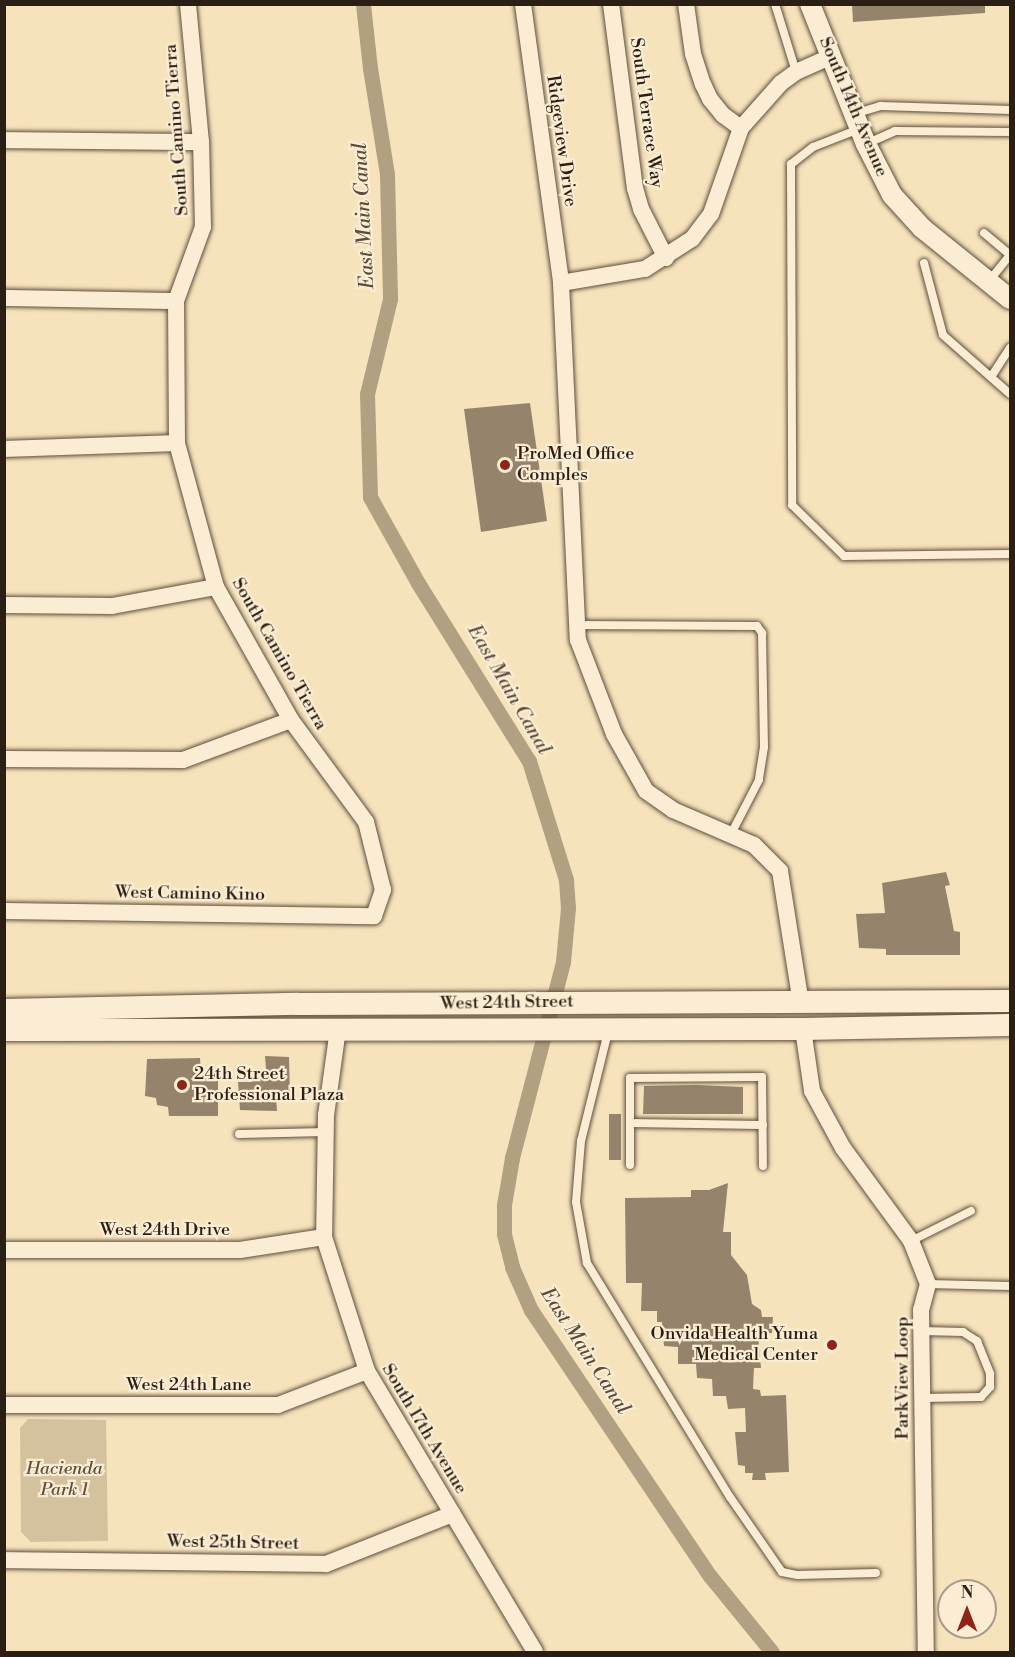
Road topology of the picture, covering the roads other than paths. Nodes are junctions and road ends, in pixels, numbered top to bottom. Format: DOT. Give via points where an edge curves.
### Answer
graph roads {
  1 [pos="188,4"];
  2 [pos="523,4"];
  3 [pos="611,4"];
  4 [pos="686,4"];
  5 [pos="775,4"];
  6 [pos="810,4"];
  7 [pos="830,57"];
  8 [pos="796,72"];
  9 [pos="1011,110"];
  10 [pos="741,128"];
  11 [pos="860,129"];
  12 [pos="1011,132"];
  13 [pos="4,140"];
  14 [pos="201,142"];
  15 [pos="984,233"];
  16 [pos="666,258"];
  17 [pos="924,262"];
  18 [pos="988,282"];
  19 [pos="561,283"];
  20 [pos="4,298"];
  21 [pos="1011,299"];
  22 [pos="176,301"];
  23 [pos="1011,348"];
  24 [pos="991,377"];
  25 [pos="1011,394"];
  26 [pos="177,443"];
  27 [pos="4,449"];
  28 [pos="1011,554"];
  29 [pos="216,587"];
  30 [pos="4,605"];
  31 [pos="576,625"];
  32 [pos="291,720"];
  33 [pos="4,759"];
  34 [pos="730,834"];
  35 [pos="4,911"];
  36 [pos="374,916"];
  37 [pos="1011,1001"];
  38 [pos="801,1003"];
  39 [pos="448,1004"];
  40 [pos="4,1010"];
  41 [pos="1011,1026"];
  42 [pos="338,1029"];
  43 [pos="609,1029"];
  44 [pos="803,1029"];
  45 [pos="4,1030"];
  46 [pos="630,1123"];
  47 [pos="763,1125"];
  48 [pos="326,1132"];
  49 [pos="239,1134"];
  50 [pos="630,1166"];
  51 [pos="763,1166"];
  52 [pos="971,1211"];
  53 [pos="324,1237"];
  54 [pos="911,1241"];
  55 [pos="4,1250"];
  56 [pos="928,1284"];
  57 [pos="1011,1286"];
  58 [pos="922,1332"];
  59 [pos="366,1371"];
  60 [pos="922,1398"];
  61 [pos="4,1405"];
  62 [pos="452,1514"];
  63 [pos="4,1560"];
  64 [pos="876,1573"];
  65 [pos="535,1653"];
  66 [pos="926,1653"];
  1 -- 14 [label="street, South Camino Tierra"];
  2 -- 19 [label="street, Ridgeview Drive"];
  3 -- 16 [label="street, South Terrace Way" via="635,188"];
  4 -- 10 [label="street" via="693,54 703,84 723,115"];
  5 -- 8 [label="lane"];
  6 -- 7 [label="street, South 14th Avenue"];
  7 -- 8 [label="street"];
  7 -- 11 [label="street, South 14th Avenue"];
  8 -- 10 [label="street"];
  9 -- 11 [label="lane" via="881,106"];
  10 -- 16 [label="street" via="711,214 692,239"];
  11 -- 12 [label="lane"];
  11 -- 18 [label="street, South 14th Avenue" via="882,178 906,213"];
  11 -- 28 [label="lane" via="813,147 791,164 792,505 844,556"];
  13 -- 14 [label="street"];
  14 -- 22 [label="street, South Camino Tierra" via="203,227"];
  15 -- 18 [label="lane" via="1010,255"];
  16 -- 19 [label="street" via="645,269"];
  17 -- 24 [label="lane" via="943,335"];
  18 -- 21 [label="street, South 14th Avenue"];
  19 -- 31 [label="street, Ridgeview Drive"];
  20 -- 22 [label="street"];
  22 -- 26 [label="street, South Camino Tierra"];
  23 -- 24 [label="lane"];
  24 -- 25 [label="lane"];
  26 -- 27 [label="street"];
  26 -- 29 [label="street, South Camino Tierra"];
  29 -- 30 [label="street" via="112,606"];
  29 -- 32 [label="street, South Camino Tierra"];
  31 -- 34 [label="street, Ridgeview Drive" via="578,640 614,734 646,791 673,810"];
  31 -- 34 [label="lane" via="757,626 762,633 764,747 759,780"];
  32 -- 33 [label="street" via="183,760"];
  32 -- 36 [label="street, South Camino Tierra" via="366,822 382,890"];
  34 -- 38 [label="street, Ridgeview Drive" via="754,845 780,871"];
  35 -- 36 [label="street, West Camino Kino"];
  37 -- 38 [label="main road, West 24th Street"];
  38 -- 39 [label="main road, West 24th Street"];
  38 -- 44 [label="street"];
  39 -- 40 [label="main road, West 24th Street"];
  39 -- 42 [label="main road" via="425,1013 354,1014 344,1018"];
  41 -- 44 [label="main road, West 24th Street"];
  42 -- 43 [label="main road, West 24th Street"];
  42 -- 45 [label="main road, West 24th Street"];
  42 -- 48 [label="street, South 17th Avenue"];
  43 -- 44 [label="main road, West 24th Street"];
  43 -- 64 [label="lane" via="581,1141 576,1202 587,1263 730,1497 782,1572"];
  44 -- 54 [label="street" via="812,1091 843,1148"];
  46 -- 47 [label="lane"];
  46 -- 47 [label="lane" via="630,1078 762,1077"];
  46 -- 50 [label="lane"];
  47 -- 51 [label="lane"];
  48 -- 49 [label="lane"];
  48 -- 53 [label="street, South 17th Avenue"];
  52 -- 54 [label="lane"];
  53 -- 55 [label="street, West 24th Drive" via="240,1250"];
  53 -- 59 [label="street, South 17th Avenue"];
  54 -- 56 [label="street"];
  56 -- 57 [label="lane"];
  56 -- 58 [label="street, ParkView Loop" via="921,1310"];
  58 -- 60 [label="street, ParkView Loop"];
  58 -- 60 [label="lane" via="963,1332 977,1341 990,1374 990,1388 981,1396"];
  59 -- 61 [label="street, West 24th Lane" via="278,1405"];
  59 -- 62 [label="street, South 17th Avenue"];
  60 -- 66 [label="street, ParkView Loop"];
  62 -- 63 [label="street, West 25th Street" via="326,1564"];
  62 -- 65 [label="street, South 17th Avenue"];
}
